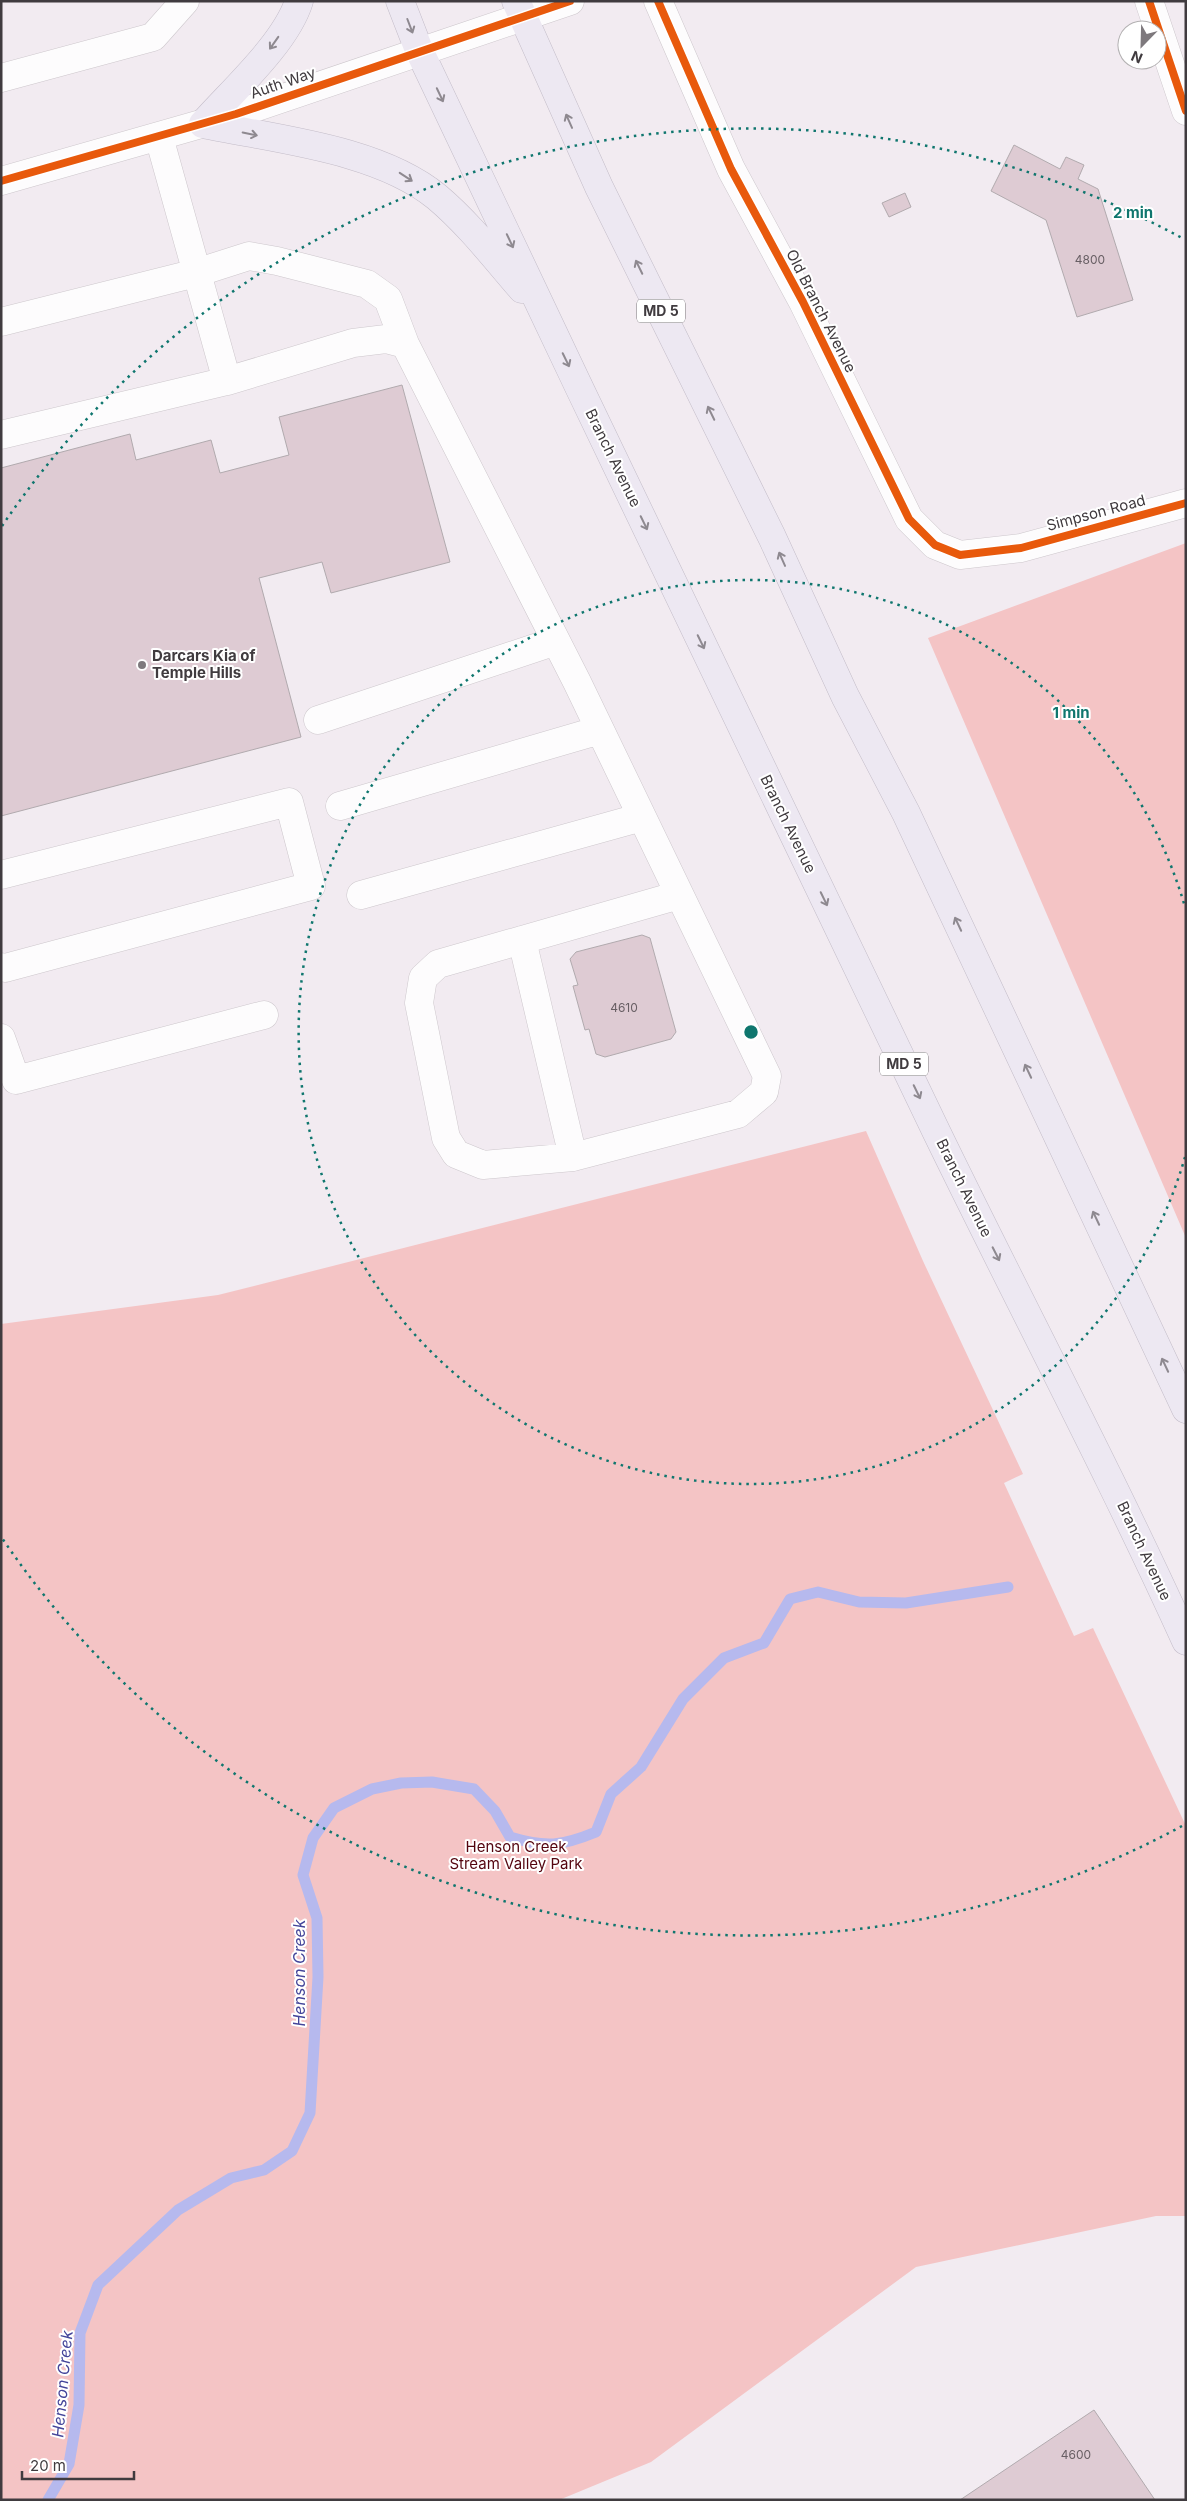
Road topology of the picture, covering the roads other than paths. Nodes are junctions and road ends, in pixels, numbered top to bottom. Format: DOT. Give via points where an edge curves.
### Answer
graph roads {
  1 [pos="185,1"];
  2 [pos="299,1"];
  3 [pos="400,1"];
  4 [pos="570,1"];
  5 [pos="658,1"];
  6 [pos="1149,1"];
  7 [pos="519,9"];
  8 [pos="419,50"];
  9 [pos="1,78"];
  10 [pos="1186,111"];
  11 [pos="203,124"];
  12 [pos="159,137"];
  13 [pos="1,181"];
  14 [pos="196,273"];
  15 [pos="545,316"];
  16 [pos="1,322"];
  17 [pos="405,344"];
  18 [pos="227,381"];
  19 [pos="1,435"];
  20 [pos="1182,504"];
  21 [pos="1021,548"];
  22 [pos="556,640"];
  23 [pos="318,720"];
  24 [pos="600,730"];
  25 [pos="340,806"];
  26 [pos="642,817"];
  27 [pos="1,875"];
  28 [pos="361,894"];
  29 [pos="679,895"];
  30 [pos="522,940"];
  31 [pos="1,967"];
  32 [pos="264,1015"];
  33 [pos="1,1038"];
  34 [pos="573,1157"];
  35 [pos="1186,1410"];
  36 [pos="1186,1642"];
  1 -- 9 [label="street" via="153,37"];
  2 -- 11 [label="highway, one-way" via="295,13 267,54"];
  3 -- 8 [label="highway, Branch Avenue / MD 5, one-way"];
  4 -- 7 [label="street, Auth Way"];
  5 -- 21 [label="street, Old Branch Avenue" via="731,168 803,302 909,518 935,545 960,555"];
  6 -- 10 [label="street"];
  7 -- 8 [label="street, Auth Way"];
  35 -- 7 [label="highway, MD 5, one-way" via="910,822 844,696 772,537 599,187"];
  8 -- 11 [label="street, Auth Way"];
  8 -- 15 [label="highway, Branch Avenue / MD 5, one-way"];
  11 -- 12 [label="street, Auth Way"];
  11 -- 15 [label="highway, one-way" via="356,156 398,172 436,196 474,233"];
  12 -- 13 [label="street, Auth Way"];
  12 -- 14 [label="street"];
  14 -- 16 [label="street"];
  14 -- 17 [label="street" via="250,256 367,284 388,299"];
  14 -- 18 [label="street"];
  15 -- 36 [label="highway, Branch Avenue / MD 5, one-way" via="978,1218 1134,1527"];
  17 -- 18 [label="street" via="386,339 353,343"];
  17 -- 22 [label="street"];
  18 -- 19 [label="street"];
  20 -- 21 [label="street, Simpson Road"];
  22 -- 23 [label="street"];
  22 -- 24 [label="street"];
  24 -- 25 [label="street"];
  24 -- 26 [label="street"];
  26 -- 28 [label="street"];
  26 -- 29 [label="street"];
  27 -- 31 [label="street" via="289,802 311,886"];
  29 -- 30 [label="street"];
  29 -- 34 [label="street" via="767,1076 764,1092 738,1114"];
  30 -- 34 [label="street"];
  30 -- 34 [label="street" via="438,964 423,978 419,1004 446,1138 456,1154 483,1165"];
  32 -- 33 [label="street" via="16,1080"];
}
